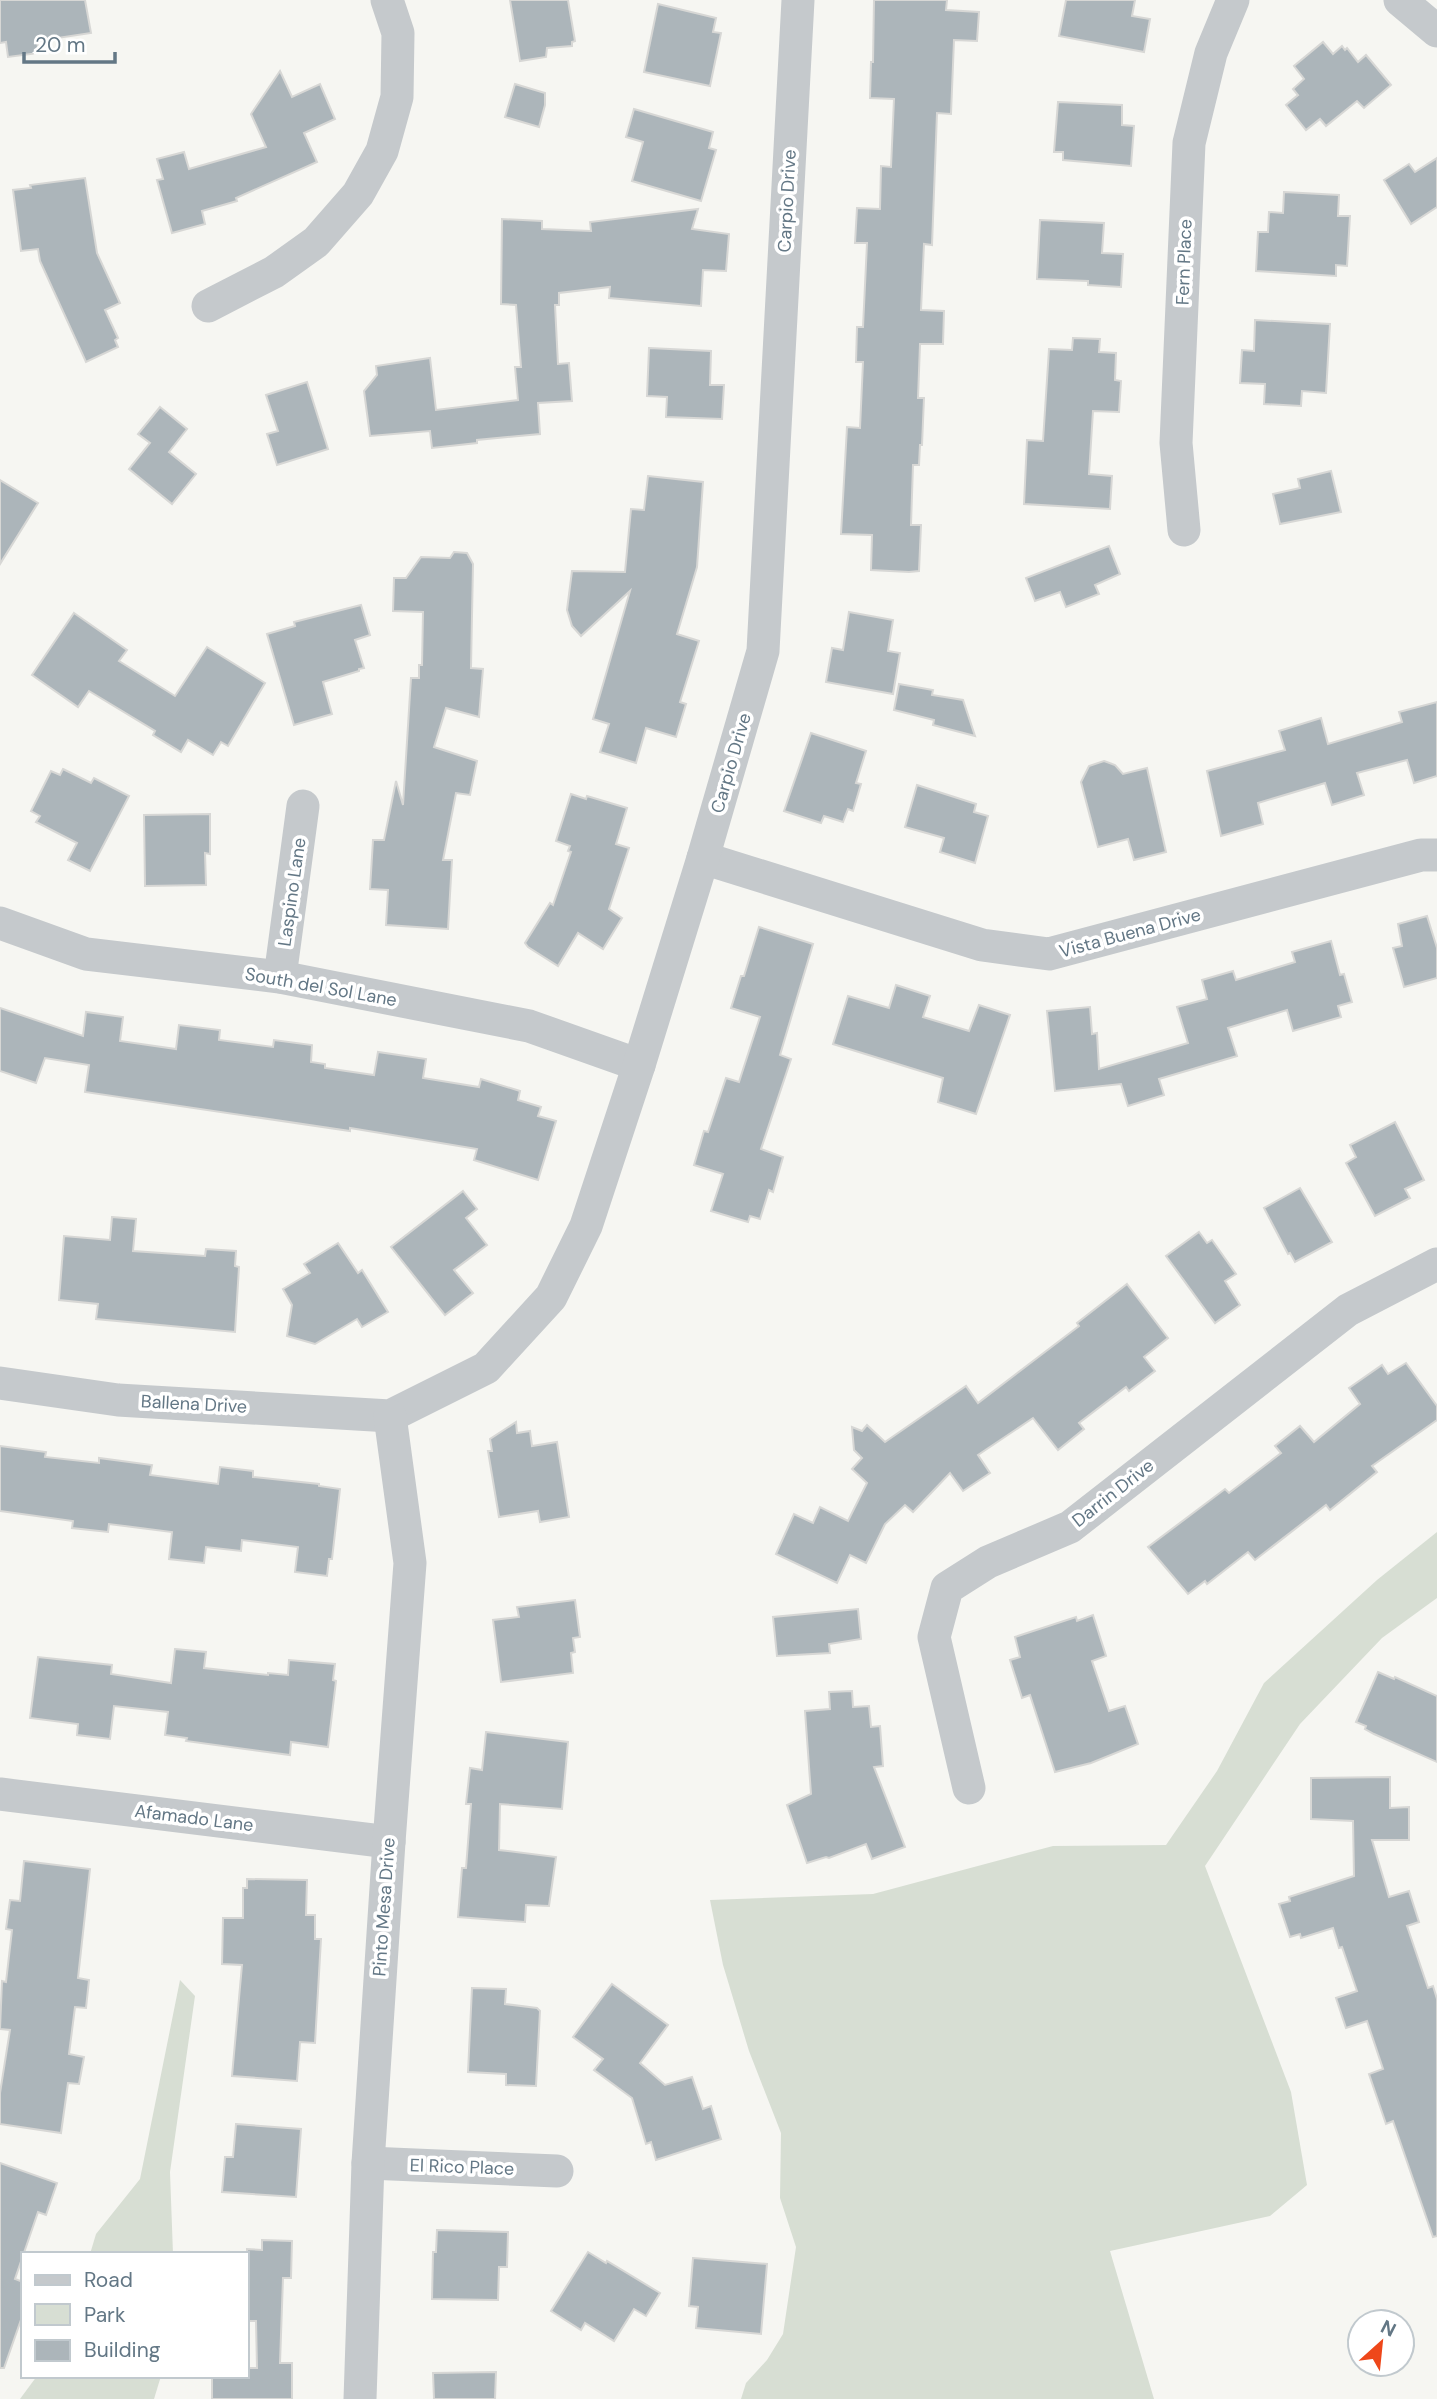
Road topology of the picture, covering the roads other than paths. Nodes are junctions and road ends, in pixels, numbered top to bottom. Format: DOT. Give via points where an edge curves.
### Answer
graph roads {
  1 [pos="387,0"];
  2 [pos="797,0"];
  3 [pos="1233,0"];
  4 [pos="1400,0"];
  5 [pos="1437,31"];
  6 [pos="208,306"];
  7 [pos="1184,530"];
  8 [pos="303,806"];
  9 [pos="1437,855"];
  10 [pos="703,858"];
  11 [pos="0,923"];
  12 [pos="280,977"];
  13 [pos="639,1065"];
  14 [pos="1437,1264"];
  15 [pos="0,1383"];
  16 [pos="390,1416"];
  17 [pos="969,1788"];
  18 [pos="0,1794"];
  19 [pos="388,1842"];
  20 [pos="368,2163"];
  21 [pos="557,2171"];
  22 [pos="360,2399"];
  1 -- 6 [label="street" via="398,33 397,97 383,151 358,194 316,242 274,272"];
  2 -- 10 [label="street, Carpio Drive" via="763,651"];
  3 -- 7 [label="street, Fern Place" via="1211,53 1189,143 1176,443"];
  4 -- 5 [label="street"];
  8 -- 12 [label="street, Laspino Lane"];
  9 -- 10 [label="street, Vista Buena Drive" via="1421,855 1049,954 982,945"];
  10 -- 13 [label="street, Carpio Drive"];
  11 -- 12 [label="street, South del Sol Lane" via="86,954"];
  12 -- 13 [label="street, South del Sol Lane" via="529,1026"];
  13 -- 16 [label="street, Carpio Drive" via="586,1226 551,1297 486,1368"];
  14 -- 17 [label="street, Darrin Drive" via="1348,1310 1070,1527 988,1562 947,1588 934,1637"];
  15 -- 16 [label="street, Ballena Drive" via="118,1400"];
  16 -- 19 [label="street, Pinto Mesa Drive" via="410,1563"];
  18 -- 19 [label="street, Afamado Lane"];
  19 -- 20 [label="street, Pinto Mesa Drive"];
  20 -- 21 [label="street, El Rico Place"];
  20 -- 22 [label="street, Pinto Mesa Drive"];
}
